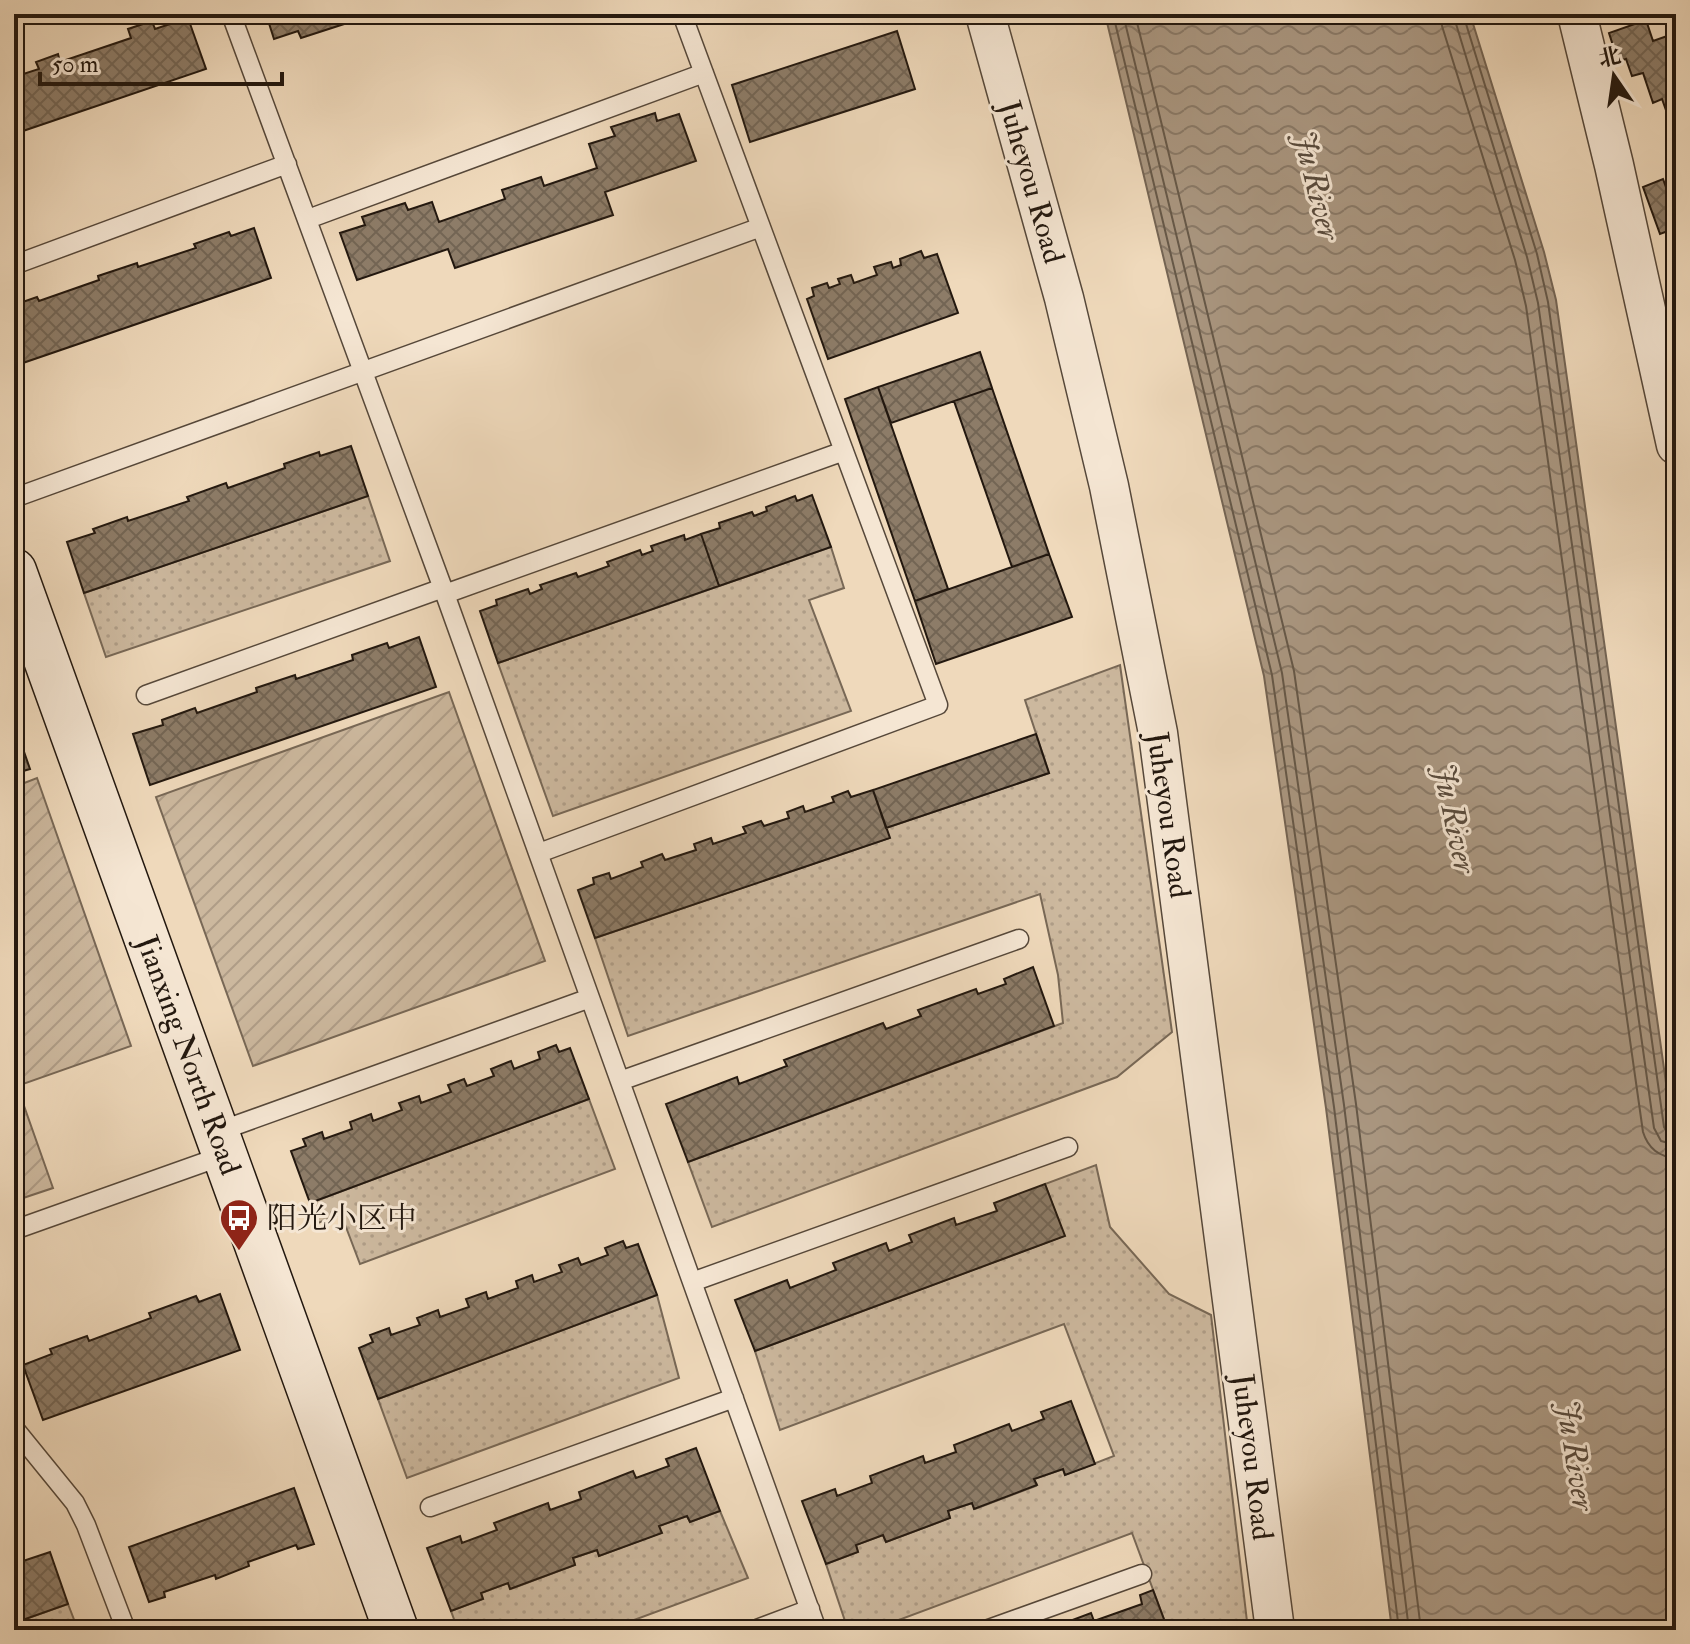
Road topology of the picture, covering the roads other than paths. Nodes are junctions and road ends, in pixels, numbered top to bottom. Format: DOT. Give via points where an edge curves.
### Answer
graph roads {
  1 [pos="231,14"];
  2 [pos="682,14"];
  3 [pos="985,14"];
  4 [pos="1577,14"];
  5 [pos="704,73"];
  6 [pos="287,164"];
  7 [pos="308,219"];
  8 [pos="761,227"];
  9 [pos="14,265"];
  10 [pos="363,371"];
  11 [pos="1675,437"];
  12 [pos="844,451"];
  13 [pos="14,498"];
  14 [pos="14,571"];
  15 [pos="444,591"];
  16 [pos="146,695"];
  17 [pos="539,853"];
  18 [pos="1019,939"];
  19 [pos="590,998"];
  20 [pos="620,1081"];
  21 [pos="221,1143"];
  22 [pos="1068,1147"];
  23 [pos="14,1230"];
  24 [pos="692,1282"];
  25 [pos="734,1398"];
  26 [pos="14,1428"];
  27 [pos="430,1507"];
  28 [pos="1142,1574"];
  29 [pos="810,1609"];
  30 [pos="126,1630"];
  31 [pos="396,1630"];
  32 [pos="754,1630"];
  33 [pos="817,1630"];
  34 [pos="986,1630"];
  35 [pos="1275,1630"];
  1 -- 6 [label="lane"];
  2 -- 5 [label="lane"];
  3 -- 35 [label="street, Juheyou Road" via="1068,312 1149,678"];
  4 -- 11 [label="street"];
  5 -- 7 [label="lane"];
  5 -- 8 [label="lane"];
  6 -- 7 [label="lane"];
  6 -- 9 [label="lane"];
  7 -- 10 [label="lane"];
  8 -- 10 [label="lane"];
  8 -- 12 [label="lane"];
  10 -- 13 [label="lane"];
  10 -- 15 [label="lane"];
  12 -- 15 [label="lane"];
  12 -- 17 [label="lane" via="938,705"];
  14 -- 21 [label="street, Jianxing North Road"];
  15 -- 16 [label="lane"];
  15 -- 17 [label="lane"];
  17 -- 19 [label="lane"];
  18 -- 20 [label="lane"];
  19 -- 20 [label="lane"];
  19 -- 21 [label="lane"];
  20 -- 24 [label="lane"];
  21 -- 23 [label="lane"];
  21 -- 31 [label="street, Jianxing North Road"];
  22 -- 24 [label="lane"];
  24 -- 25 [label="lane"];
  25 -- 27 [label="lane"];
  25 -- 29 [label="lane"];
  26 -- 30 [label="lane" via="75,1503"];
  28 -- 34 [label="lane"];
  29 -- 32 [label="lane"];
  29 -- 33 [label="lane"];
}
